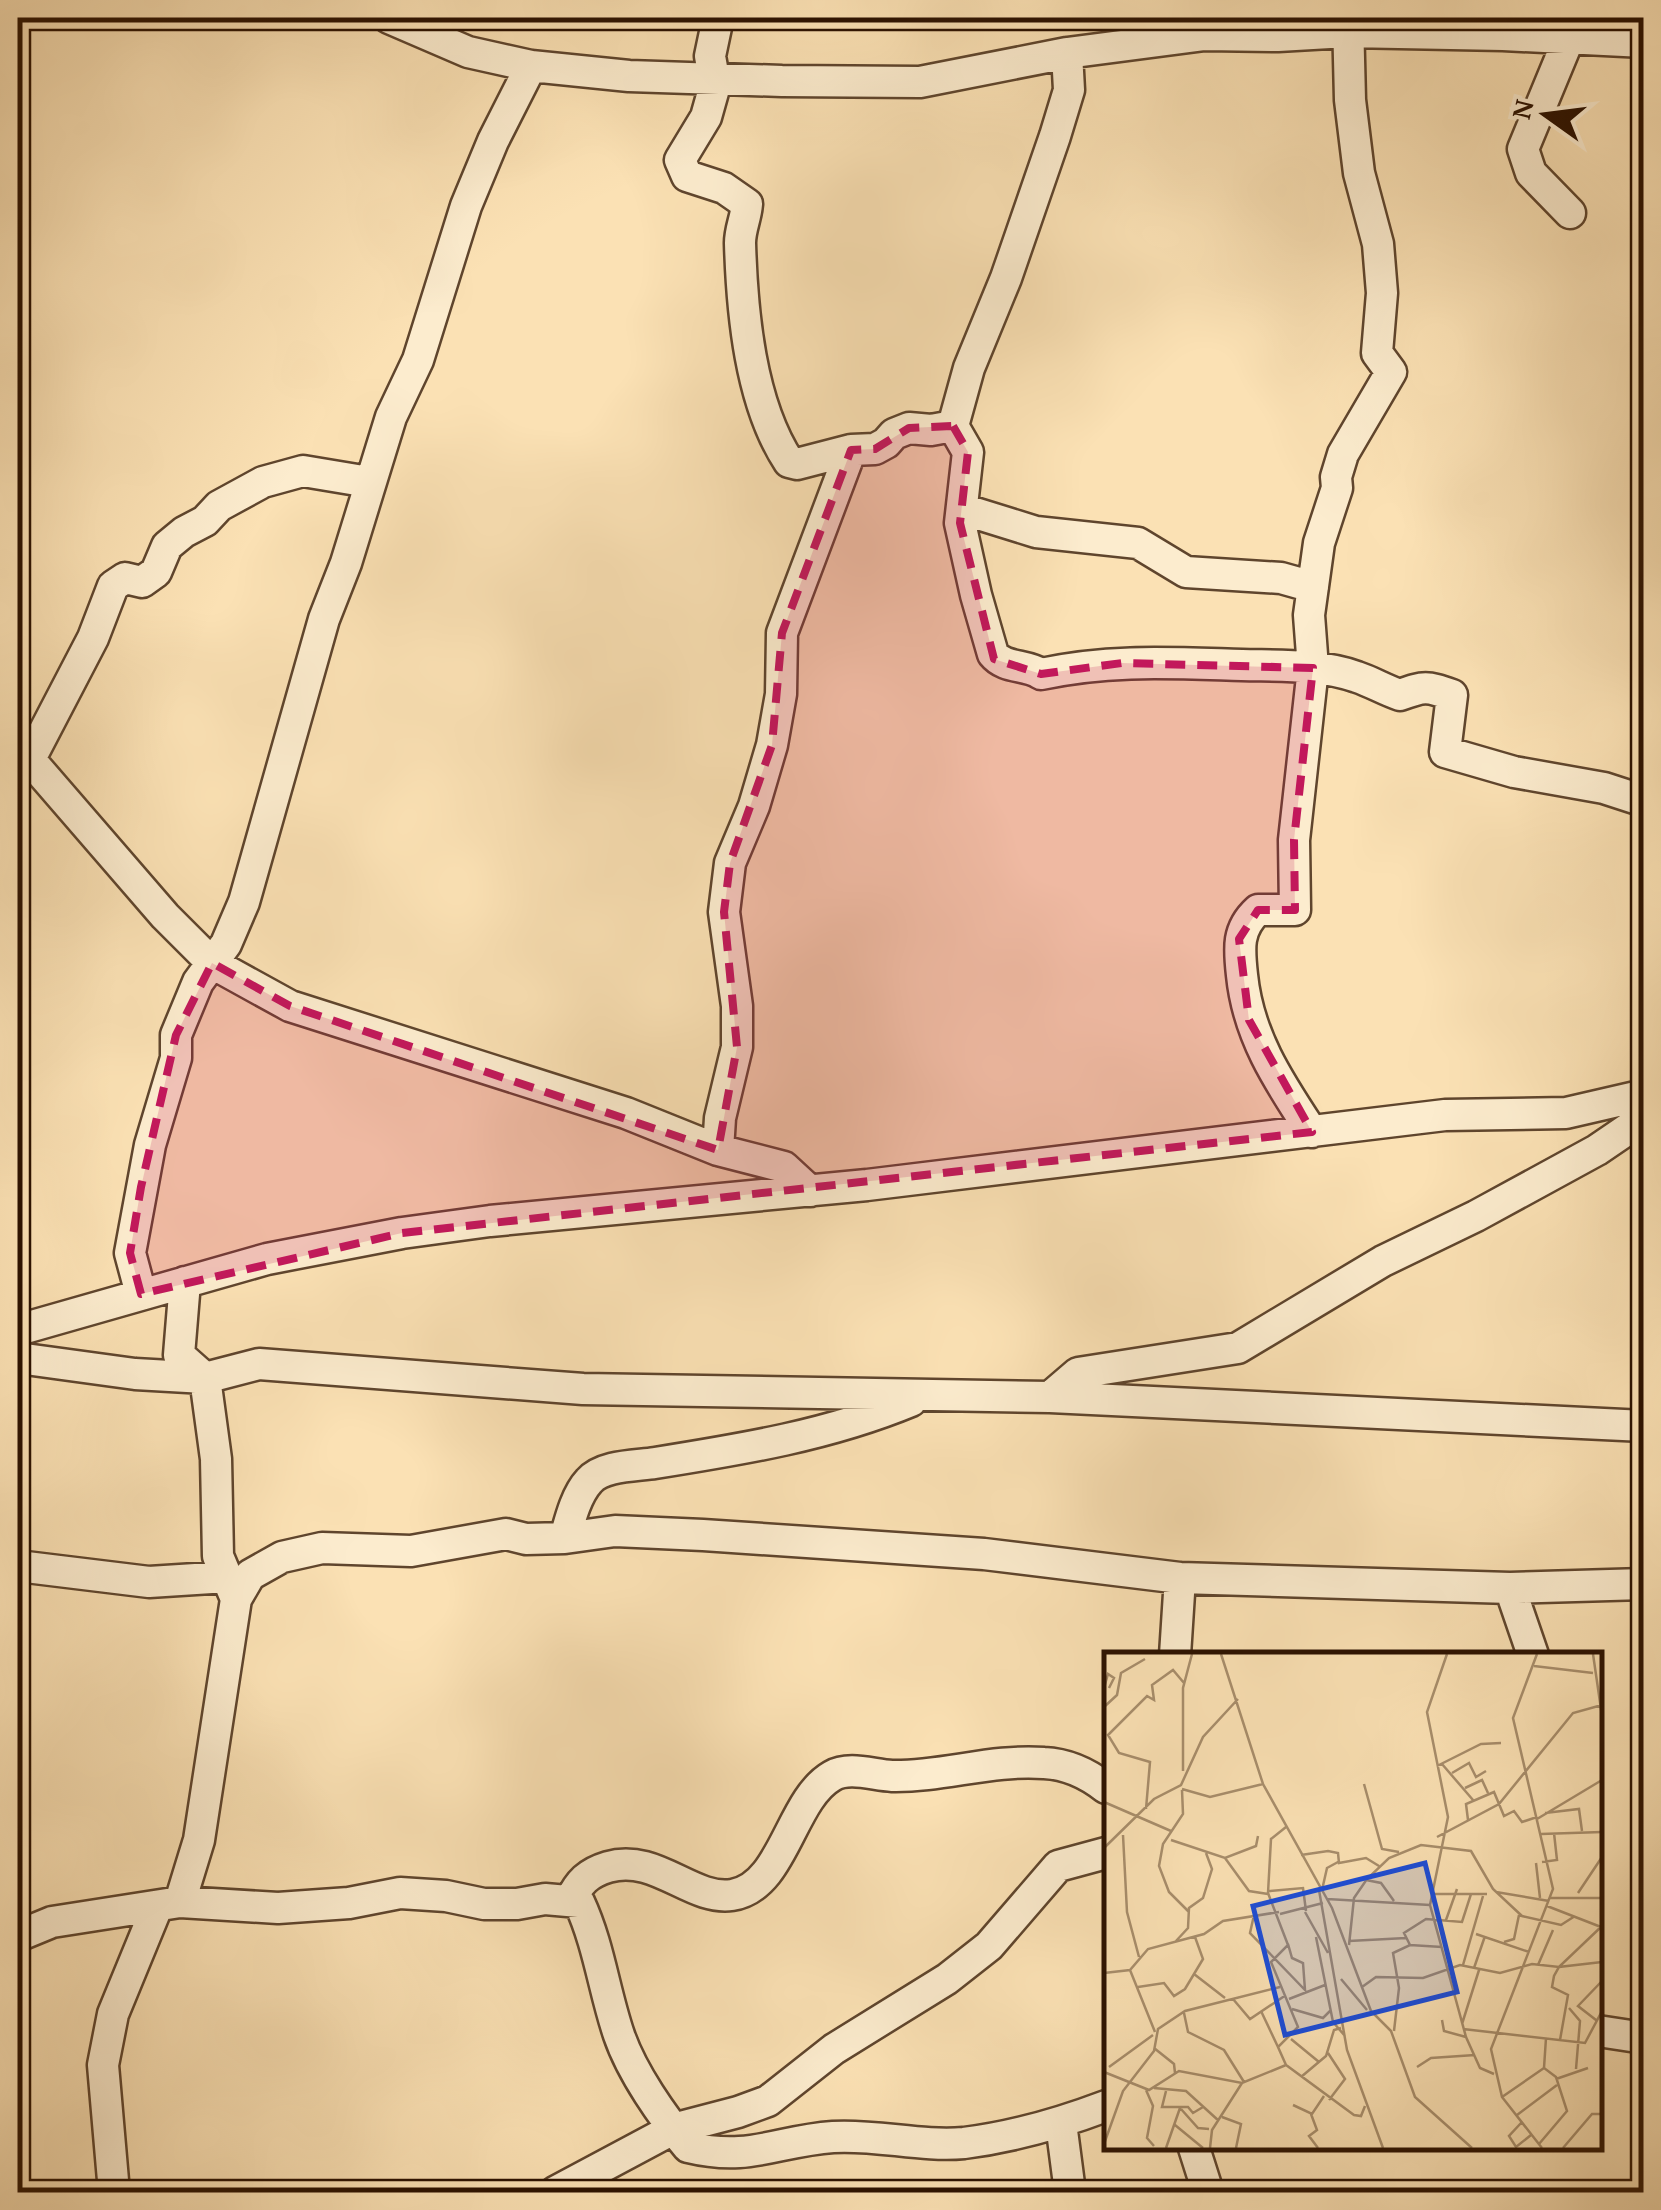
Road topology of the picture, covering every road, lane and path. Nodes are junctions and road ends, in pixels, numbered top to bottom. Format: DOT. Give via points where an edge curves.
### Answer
graph roads {
  1 [pos="392,18"];
  2 [pos="718,18"];
  3 [pos="1348,25"];
  4 [pos="1569,38"];
  5 [pos="1644,42"];
  6 [pos="1067,52"];
  7 [pos="531,66"];
  8 [pos="712,77"];
  9 [pos="1570,213"];
  10 [pos="954,426"];
  11 [pos="851,450"];
  12 [pos="369,482"];
  13 [pos="962,509"];
  14 [pos="1313,587"];
  15 [pos="1313,668"];
  16 [pos="24,753"];
  17 [pos="1644,801"];
  18 [pos="212,963"];
  19 [pos="1644,1095"];
  20 [pos="1644,1118"];
  21 [pos="1312,1132"];
  22 [pos="718,1150"];
  23 [pos="810,1191"];
  24 [pos="185,1282"];
  25 [pos="141,1294"];
  26 [pos="19,1335"];
  27 [pos="205,1378"];
  28 [pos="920,1397"];
  29 [pos="1050,1397"];
  30 [pos="1644,1426"];
  31 [pos="565,1538"];
  32 [pos="18,1566"];
  33 [pos="1180,1578"];
  34 [pos="1644,1584"];
  35 [pos="231,1588"];
  36 [pos="1510,1588"];
  37 [pos="1175,1652"];
  38 [pos="1531,1652"];
  39 [pos="1104,1787"];
  40 [pos="1104,1854"];
  41 [pos="570,1900"];
  42 [pos="169,1905"];
  43 [pos="18,1936"];
  44 [pos="1601,2031"];
  45 [pos="1644,2038"];
  46 [pos="1104,2107"];
  47 [pos="1061,2123"];
  48 [pos="673,2129"];
  49 [pos="1195,2150"];
  50 [pos="114,2192"];
  51 [pos="555,2192"];
  52 [pos="1070,2192"];
  53 [pos="1208,2192"];
  1 -- 7 [label="street" via="468,52"];
  2 -- 8 [label="street"];
  3 -- 4 [label="street"];
  3 -- 6 [label="street"];
  3 -- 14 [label="street" via="1359,173 1378,244 1377,353 1391,372 1343,454"];
  4 -- 5 [label="street"];
  4 -- 9 [label="street" via="1523,149 1531,172"];
  6 -- 8 [label="street" via="920,82"];
  6 -- 10 [label="street" via="1069,90 1056,136 964,382"];
  7 -- 8 [label="street"];
  7 -- 12 [label="street" via="466,206 418,360"];
  8 -- 11 [label="street" via="706,117 680,160 688,176 747,204 740,244 744,322 774,440 797,464"];
  10 -- 11 [label="street" via="908,428 874,448"];
  10 -- 13 [label="street" via="968,452"];
  11 -- 22 [label="street" via="782,634 782,694 772,745 730,862 724,912 737,1047"];
  12 -- 16 [label="street" via="303,471 263,482 184,532 142,582 126,578 113,586 93,638"];
  12 -- 18 [label="street" via="244,902"];
  13 -- 14 [label="street" via="1036,532 1138,543 1186,572 1282,578"];
  13 -- 15 [label="street" via="976,595 999,661 1041,674 1122,663"];
  14 -- 15 [label="street"];
  15 -- 17 [label="street" via="1400,695 1420,686 1452,695 1444,746 1456,758"];
  15 -- 21 [label="street" via="1294,840 1295,910 1258,910 1238,940 1249,1020"];
  16 -- 18 [label="street"];
  18 -- 22 [label="street" via="290,1006 626,1113"];
  18 -- 25 [label="street" via="176,1035 176,1058 140,1187 130,1253"];
  19 -- 21 [label="street" via="1566,1113 1445,1115"];
  20 -- 29 [label="street" via="1238,1348 1078,1373"];
  21 -- 23 [label="street"];
  22 -- 23 [label="street" via="784,1167"];
  23 -- 24 [label="street" via="402,1233"];
  24 -- 25 [label="street"];
  24 -- 27 [label="street" via="179,1355"];
  25 -- 26 [label="street"];
  26 -- 27 [label="street" via="135,1374"];
  27 -- 28 [label="street" via="259,1364 583,1389"];
  27 -- 35 [label="street" via="216,1458 218,1556"];
  28 -- 29 [label="street"];
  28 -- 31 [label="street" via="840,1428 614,1469 590,1480"];
  29 -- 30 [label="street"];
  31 -- 33 [label="street" via="615,1531 816,1542"];
  31 -- 35 [label="street" via="506,1534 410,1551 322,1548 282,1556"];
  32 -- 35 [label="street"];
  33 -- 36 [label="street"];
  33 -- 37 [label="street"];
  34 -- 36 [label="street"];
  35 -- 42 [label="street" via="199,1840"];
  36 -- 38 [label="street"];
  39 -- 41 [label="street" via="1046,1762 942,1775 835,1773 818,1786 755,1886 731,1895 708,1892 647,1866 616,1865 580,1882"];
  40 -- 48 [label="street" via="1058,1866 989,1946 768,2101"];
  41 -- 42 [label="street" via="484,1904 400,1893 278,1908"];
  41 -- 48 [label="street" via="580,1902 590,1926 620,2039"];
  42 -- 43 [label="street" via="52,1922"];
  42 -- 50 [label="street" via="113,2014 103,2065"];
  44 -- 45 [label="street"];
  46 -- 47 [label="street"];
  47 -- 48 [label="street" via="962,2143 832,2137 742,2154 688,2147"];
  47 -- 52 [label="street"];
  48 -- 51 [label="street"];
  49 -- 53 [label="street"];
}
